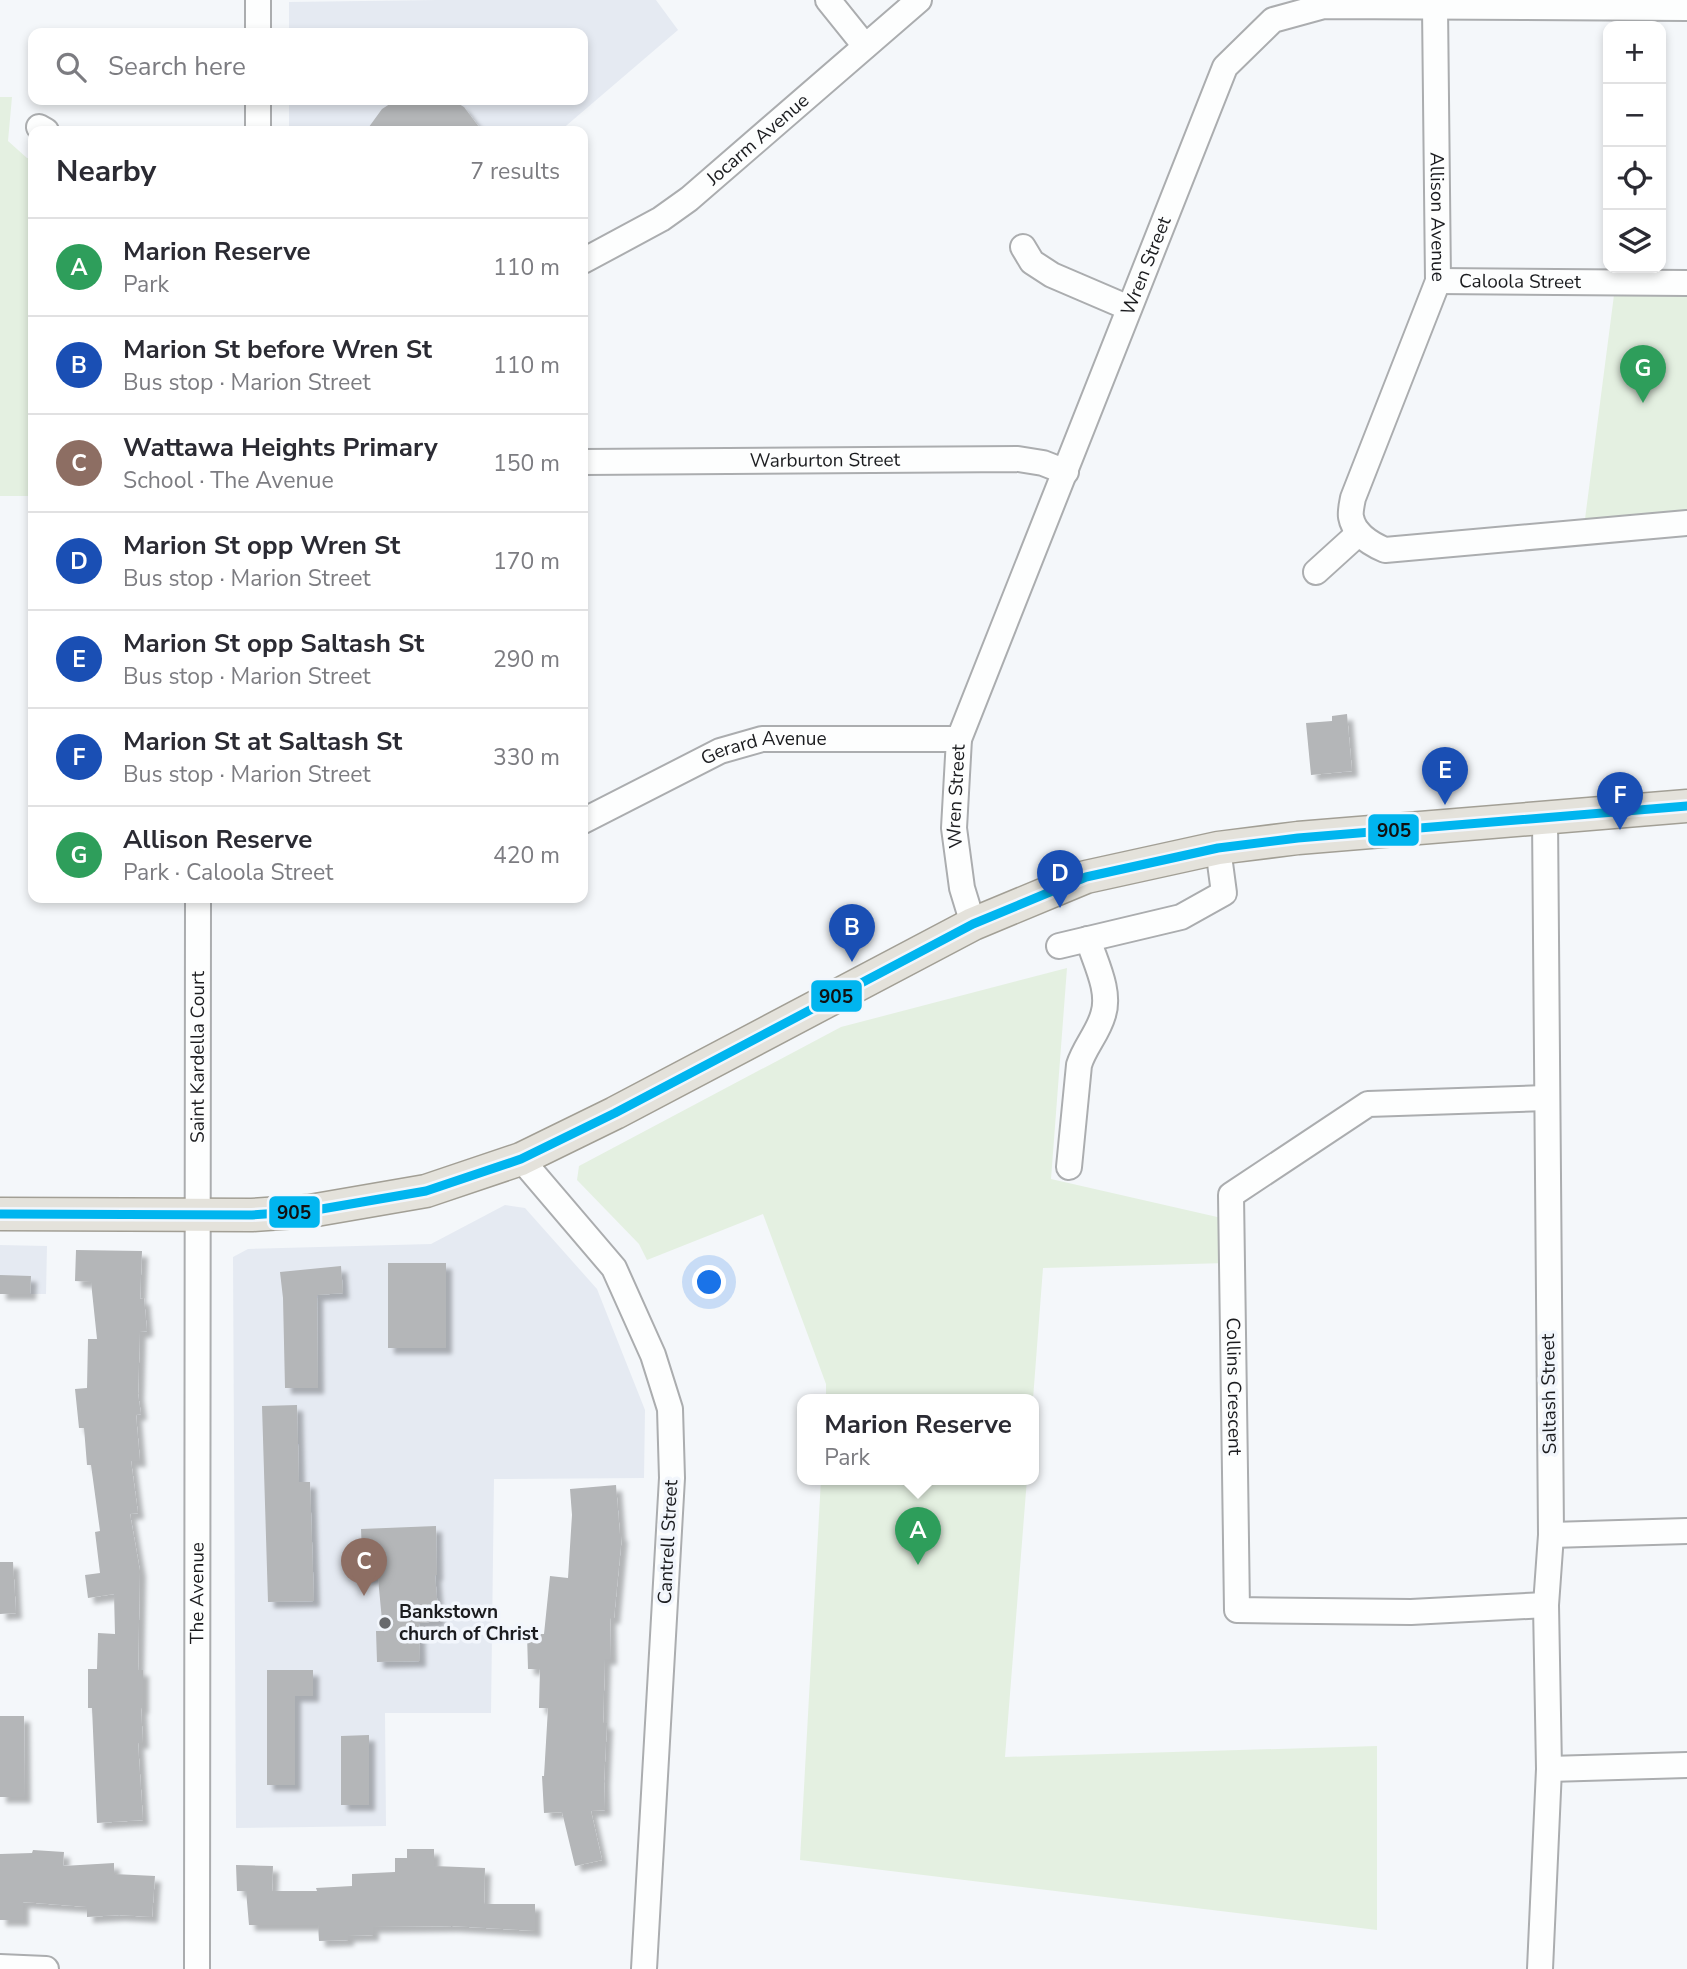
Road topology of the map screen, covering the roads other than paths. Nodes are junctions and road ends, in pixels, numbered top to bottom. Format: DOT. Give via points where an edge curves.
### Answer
graph roads {
  1 [pos="258,0"];
  2 [pos="828,0"];
  3 [pos="919,0"];
  4 [pos="1435,7"];
  5 [pos="1687,8"];
  6 [pos="258,28"];
  7 [pos="865,46"];
  8 [pos="258,105"];
  9 [pos="258,126"];
  10 [pos="1023,247"];
  11 [pos="588,258"];
  12 [pos="1437,281"];
  13 [pos="1687,283"];
  14 [pos="1129,308"];
  15 [pos="588,462"];
  16 [pos="1066,472"];
  17 [pos="1687,523"];
  18 [pos="1359,533"];
  19 [pos="1316,572"];
  20 [pos="959,739"];
  21 [pos="1687,806"];
  22 [pos="588,818"];
  23 [pos="1545,818"];
  24 [pos="1218,848"];
  25 [pos="198,903"];
  26 [pos="974,924"];
  27 [pos="1088,939"];
  28 [pos="1059,946"];
  29 [pos="1546,1098"];
  30 [pos="522,1159"];
  31 [pos="1069,1167"];
  32 [pos="0,1214"];
  33 [pos="197,1215"];
  34 [pos="1687,1531"];
  35 [pos="1551,1535"];
  36 [pos="1546,1605"];
  37 [pos="1687,1765"];
  38 [pos="1549,1769"];
  39 [pos="0,1967"];
  40 [pos="46,1969"];
  41 [pos="197,1969"];
  42 [pos="645,1969"];
  43 [pos="1540,1969"];
  1 -- 6 [label="street"];
  2 -- 7 [label="street"];
  3 -- 7 [label="street, Jocarm Avenue"];
  4 -- 5 [label="street, Wren Street"];
  4 -- 12 [label="street, Allison Avenue"];
  4 -- 14 [label="street, Wren Street" via="1324,6 1273,20 1225,67"];
  7 -- 11 [label="street, Jocarm Avenue" via="689,200"];
  8 -- 9 [label="street"];
  10 -- 14 [label="street" via="1032,262 1052,275"];
  12 -- 13 [label="street, Caloola Street"];
  12 -- 18 [label="street, Allison Avenue" via="1353,498 1351,517"];
  14 -- 16 [label="street, Wren Street"];
  15 -- 16 [label="street, Warburton Street" via="1018,459"];
  16 -- 20 [label="street, Wren Street"];
  17 -- 18 [label="street" via="1385,550"];
  18 -- 19 [label="street"];
  20 -- 22 [label="street, Gerard Avenue" via="762,739 720,751"];
  20 -- 26 [label="street, Wren Street" via="954,828 962,888"];
  21 -- 23 [label="main road"];
  23 -- 24 [label="main road"];
  23 -- 29 [label="street, Saltash Street"];
  24 -- 26 [label="main road" via="1086,877"];
  24 -- 27 [label="street" via="1224,893 1181,917"];
  25 -- 33 [label="street, Saint Kardella Court"];
  26 -- 30 [label="main road"];
  27 -- 28 [label="street"];
  27 -- 31 [label="street" via="1104,991 1104,1015 1079,1066"];
  29 -- 35 [label="street, Saltash Street"];
  29 -- 36 [label="street, Collins Crescent" via="1368,1104 1231,1195 1237,1610 1411,1612"];
  30 -- 33 [label="main road" via="426,1191 364,1203 310,1211"];
  30 -- 42 [label="street, Cantrell Street" via="614,1268 653,1355 670,1409 672,1478"];
  32 -- 33 [label="main road"];
  33 -- 41 [label="street, The Avenue"];
  34 -- 35 [label="street"];
  35 -- 36 [label="street, Saltash Street"];
  36 -- 38 [label="street, Saltash Street"];
  37 -- 38 [label="street"];
  38 -- 43 [label="street, Saltash Street"];
  39 -- 40 [label="street"];
}
